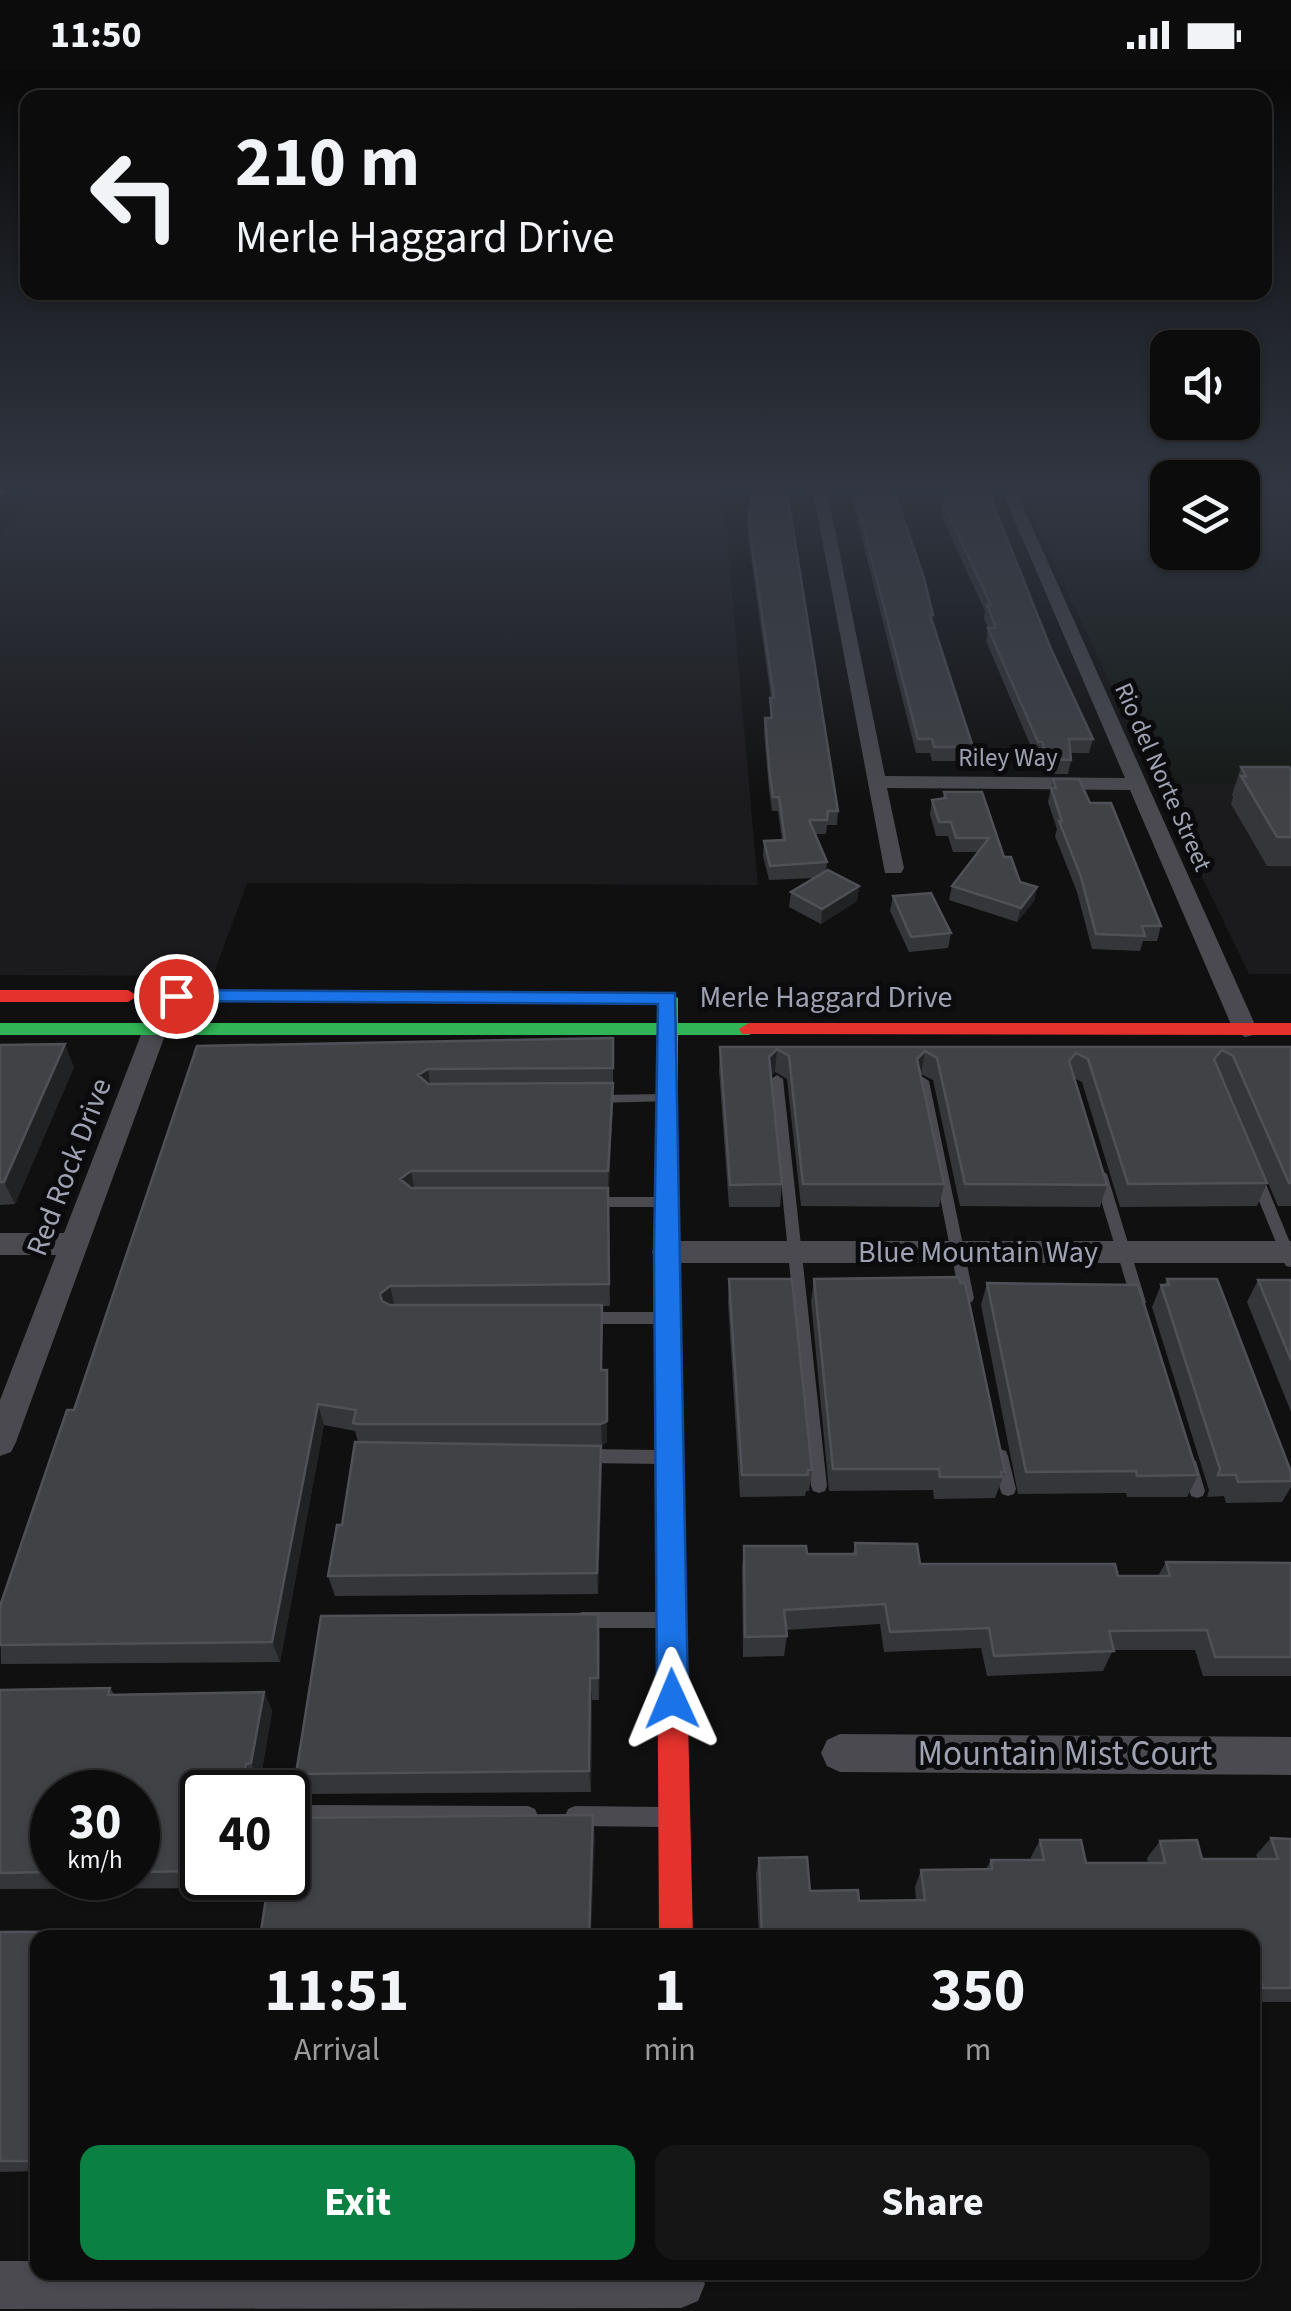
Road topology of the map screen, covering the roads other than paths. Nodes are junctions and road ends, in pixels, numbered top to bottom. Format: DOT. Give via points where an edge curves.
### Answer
graph roads {
  1 [pos="840,596"];
  2 [pos="1055,596"];
  3 [pos="876,782"];
  4 [pos="1139,784"];
  5 [pos="893,868"];
  6 [pos="0,996"];
  7 [pos="154,996"];
  8 [pos="668,998"];
  9 [pos="668,1026"];
  10 [pos="156,1027"];
  11 [pos="1245,1028"];
  12 [pos="1291,1028"];
  13 [pos="0,1029"];
  14 [pos="777,1079"];
  15 [pos="923,1081"];
  16 [pos="588,1098"];
  17 [pos="667,1098"];
  18 [pos="1095,1158"];
  19 [pos="1251,1166"];
  20 [pos="570,1202"];
  21 [pos="666,1202"];
  22 [pos="0,1244"];
  23 [pos="74,1244"];
  24 [pos="666,1252"];
  25 [pos="793,1252"];
  26 [pos="957,1252"];
  27 [pos="1124,1252"];
  28 [pos="1290,1255"];
  29 [pos="969,1307"];
  30 [pos="570,1318"];
  31 [pos="667,1318"];
  32 [pos="1147,1326"];
  33 [pos="996,1434"];
  34 [pos="0,1442"];
  35 [pos="1186,1454"];
  36 [pos="575,1456"];
  37 [pos="669,1456"];
  38 [pos="818,1486"];
  39 [pos="1008,1489"];
  40 [pos="1197,1491"];
  41 [pos="553,1620"];
  42 [pos="671,1620"];
  43 [pos="840,1753"];
  44 [pos="1291,1756"];
  45 [pos="310,1815"];
  46 [pos="674,1817"];
  47 [pos="676,1930"];
  48 [pos="0,2286"];
  49 [pos="681,2289"];
  1 -- 3 [label="street"];
  2 -- 4 [label="street, Rio del Norte Street"];
  3 -- 4 [label="street, Riley Way"];
  3 -- 5 [label="street"];
  4 -- 11 [label="street, Rio del Norte Street"];
  6 -- 7 [label="main road"];
  8 -- 9 [label="main road"];
  9 -- 10 [label="main road, Merle Haggard Drive"];
  9 -- 11 [label="main road, Merle Haggard Drive"];
  9 -- 17 [label="main road"];
  10 -- 13 [label="main road, Merle Haggard Drive"];
  10 -- 23 [label="street, Red Rock Drive"];
  11 -- 12 [label="main road, Merle Haggard Drive"];
  14 -- 25 [label="lane"];
  15 -- 26 [label="lane"];
  16 -- 17 [label="lane"];
  17 -- 21 [label="main road"];
  18 -- 27 [label="lane"];
  19 -- 28 [label="lane"];
  20 -- 21 [label="lane"];
  21 -- 24 [label="main road"];
  22 -- 23 [label="street"];
  23 -- 34 [label="street, Red Rock Drive"];
  24 -- 25 [label="street, Blue Mountain Way"];
  24 -- 31 [label="main road"];
  25 -- 26 [label="street, Blue Mountain Way"];
  25 -- 38 [label="lane"];
  26 -- 27 [label="street, Blue Mountain Way"];
  26 -- 29 [label="lane"];
  27 -- 28 [label="street, Blue Mountain Way"];
  27 -- 32 [label="lane"];
  30 -- 31 [label="lane"];
  31 -- 37 [label="main road"];
  33 -- 39 [label="lane"];
  35 -- 40 [label="lane"];
  36 -- 37 [label="lane"];
  37 -- 42 [label="main road"];
  41 -- 42 [label="lane"];
  42 -- 46 [label="main road"];
  43 -- 44 [label="street, Mountain Mist Court"];
  45 -- 46 [label="lane"];
  46 -- 47 [label="main road"];
  48 -- 49 [label="street"];
}
